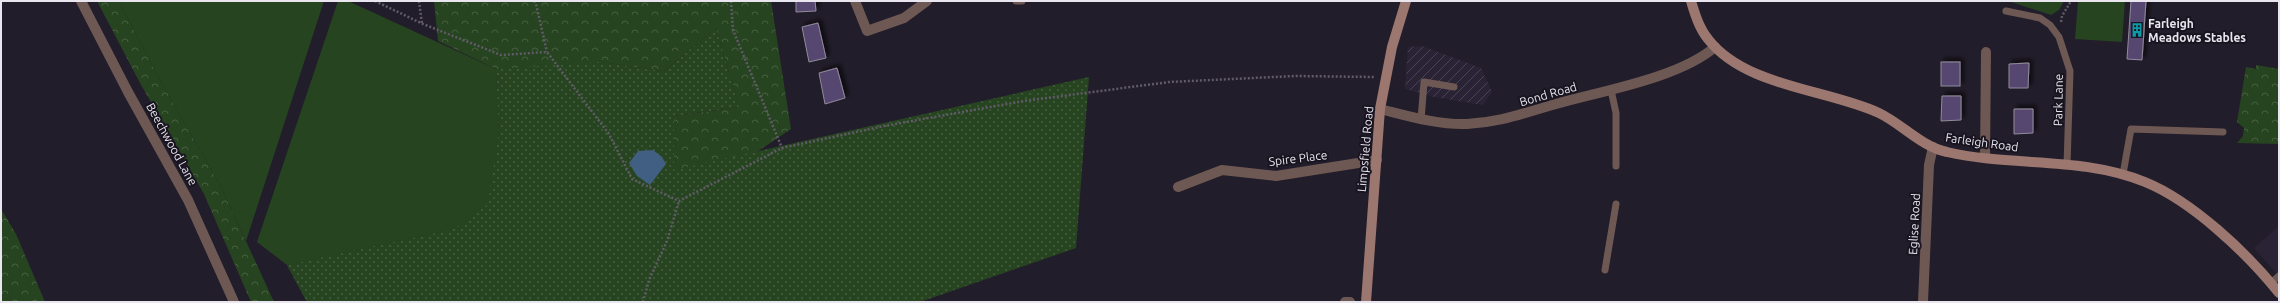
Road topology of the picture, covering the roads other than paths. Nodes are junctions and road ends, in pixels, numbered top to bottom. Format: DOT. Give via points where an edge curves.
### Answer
graph roads {
  1 [pos="81,1"];
  2 [pos="855,1"];
  3 [pos="927,1"];
  4 [pos="1016,1"];
  5 [pos="1022,1"];
  6 [pos="1406,1"];
  7 [pos="1691,1"];
  8 [pos="2006,11"];
  9 [pos="1715,47"];
  10 [pos="1986,52"];
  11 [pos="1454,87"];
  12 [pos="1611,90"];
  13 [pos="1380,109"];
  14 [pos="1420,120"];
  15 [pos="2223,132"];
  16 [pos="1933,147"];
  17 [pos="1985,158"];
  18 [pos="1377,160"];
  19 [pos="2067,165"];
  20 [pos="1616,166"];
  21 [pos="2123,174"];
  22 [pos="1178,187"];
  23 [pos="1616,204"];
  24 [pos="1605,270"];
  25 [pos="2275,280"];
  26 [pos="2279,293"];
  27 [pos="234,302"];
  28 [pos="1345,302"];
  29 [pos="1350,302"];
  30 [pos="1366,302"];
  31 [pos="1923,302"];
  1 -- 27 [label="street, Beechwood Lane" via="188,200"];
  2 -- 3 [label="street" via="867,31 904,18"];
  4 -- 5 [label="lane"];
  6 -- 13 [label="street, Limpsfield Road" via="1392,47"];
  7 -- 9 [label="street, Farleigh Road" via="1702,29"];
  8 -- 19 [label="lane, Park Lane" via="2040,18 2050,25 2059,37 2070,71"];
  9 -- 12 [label="street, Bond Road" via="1688,64"];
  9 -- 16 [label="street, Farleigh Road" via="1728,59 1746,69 1879,113"];
  10 -- 17 [label="street"];
  11 -- 14 [label="lane" via="1424,82"];
  12 -- 14 [label="street, Bond Road" via="1499,121 1465,124"];
  12 -- 20 [label="lane" via="1616,113"];
  13 -- 14 [label="street, Bond Road"];
  13 -- 18 [label="street, Limpsfield Road"];
  15 -- 21 [label="lane" via="2131,129"];
  16 -- 17 [label="street, Farleigh Road"];
  16 -- 31 [label="street, Eglise Road" via="1929,164"];
  17 -- 19 [label="street, Farleigh Road"];
  18 -- 22 [label="street, Spire Place" via="1276,176 1222,170"];
  18 -- 30 [label="street, Limpsfield Road"];
  19 -- 21 [label="street, Farleigh Road"];
  21 -- 25 [label="street, Farleigh Road" via="2161,189 2185,205"];
  23 -- 24 [label="lane"];
  25 -- 26 [label="street, Farleigh Road"];
  28 -- 29 [label="street"];
}
